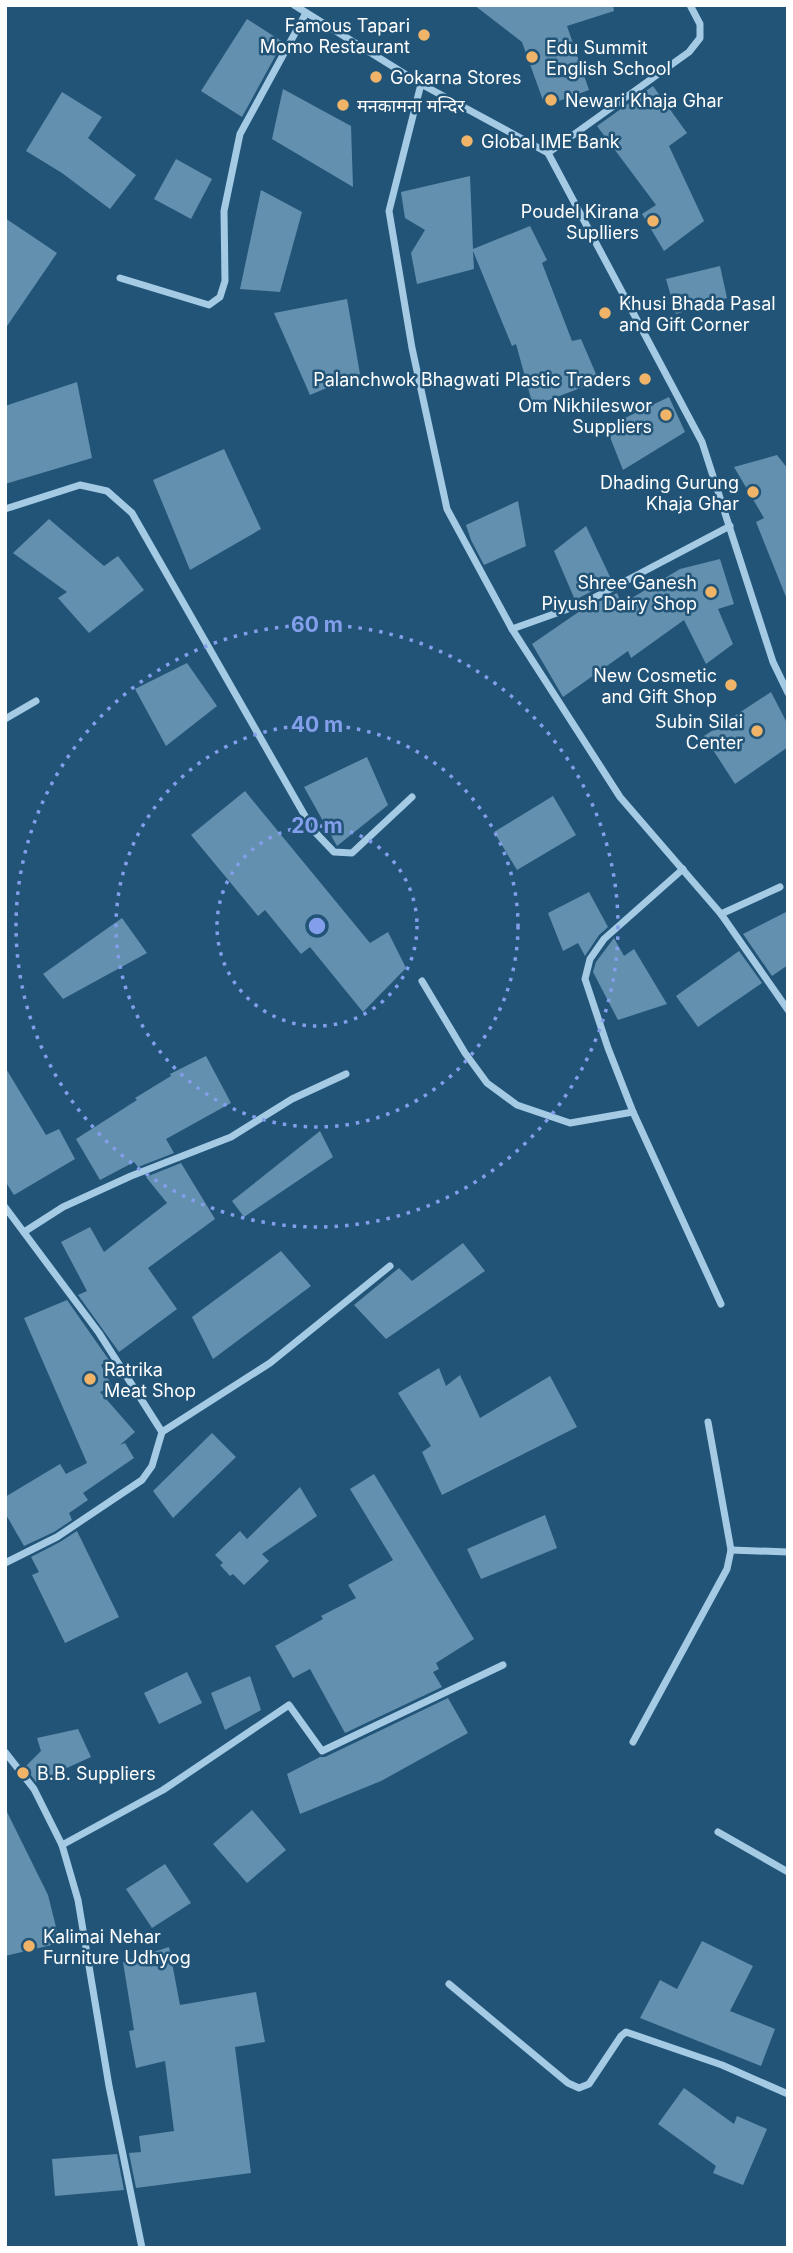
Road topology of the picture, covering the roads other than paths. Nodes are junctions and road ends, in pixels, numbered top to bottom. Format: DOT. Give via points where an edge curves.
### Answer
graph roads {
  1 [pos="294,5"];
  2 [pos="691,5"];
  3 [pos="306,13"];
  4 [pos="421,84"];
  5 [pos="548,153"];
  6 [pos="120,278"];
  7 [pos="5,509"];
  8 [pos="730,526"];
  9 [pos="512,629"];
  10 [pos="788,693"];
  11 [pos="36,701"];
  12 [pos="5,719"];
  13 [pos="412,797"];
  14 [pos="683,869"];
  15 [pos="780,887"];
  16 [pos="721,914"];
  17 [pos="422,981"];
  18 [pos="788,1010"];
  19 [pos="346,1074"];
  20 [pos="633,1112"];
  21 [pos="5,1207"];
  22 [pos="24,1232"];
  23 [pos="390,1266"];
  24 [pos="721,1304"];
  25 [pos="708,1422"];
  26 [pos="162,1432"];
  27 [pos="731,1550"];
  28 [pos="788,1552"];
  29 [pos="5,1563"];
  30 [pos="503,1665"];
  31 [pos="633,1741"];
  32 [pos="5,1752"];
  33 [pos="718,1832"];
  34 [pos="62,1844"];
  35 [pos="788,1872"];
  36 [pos="449,1984"];
  37 [pos="788,2094"];
  38 [pos="142,2248"];
  1 -- 3 [label="street"];
  2 -- 5 [label="street" via="700,24 700,38 689,52"];
  3 -- 4 [label="street"];
  3 -- 6 [label="street" via="240,134 224,211 225,281 220,297 209,305"];
  4 -- 5 [label="street"];
  4 -- 9 [label="street" via="389,211 412,348 447,509"];
  5 -- 8 [label="street" via="702,443"];
  7 -- 13 [label="street" via="80,485 107,491 132,513 313,830 334,852 352,853"];
  8 -- 9 [label="street" via="582,604"];
  8 -- 10 [label="street"];
  9 -- 14 [label="street" via="620,797"];
  11 -- 12 [label="street"];
  14 -- 16 [label="street"];
  14 -- 20 [label="street" via="604,939 590,959 585,979"];
  15 -- 16 [label="street"];
  16 -- 18 [label="street"];
  17 -- 20 [label="street" via="487,1083 517,1105 570,1123"];
  19 -- 22 [label="street" via="292,1099 232,1136 63,1207"];
  20 -- 24 [label="street"];
  21 -- 22 [label="street"];
  22 -- 26 [label="street" via="99,1333"];
  23 -- 26 [label="street" via="270,1363"];
  25 -- 27 [label="street"];
  26 -- 29 [label="street" via="152,1466 142,1480 57,1537"];
  27 -- 28 [label="street"];
  27 -- 31 [label="street" via="727,1569"];
  30 -- 34 [label="street" via="322,1751 289,1705 163,1790"];
  32 -- 34 [label="street" via="34,1789"];
  33 -- 35 [label="street"];
  34 -- 38 [label="street" via="78,1900"];
  36 -- 37 [label="street" via="579,2088 589,2084 626,2032"];
}
